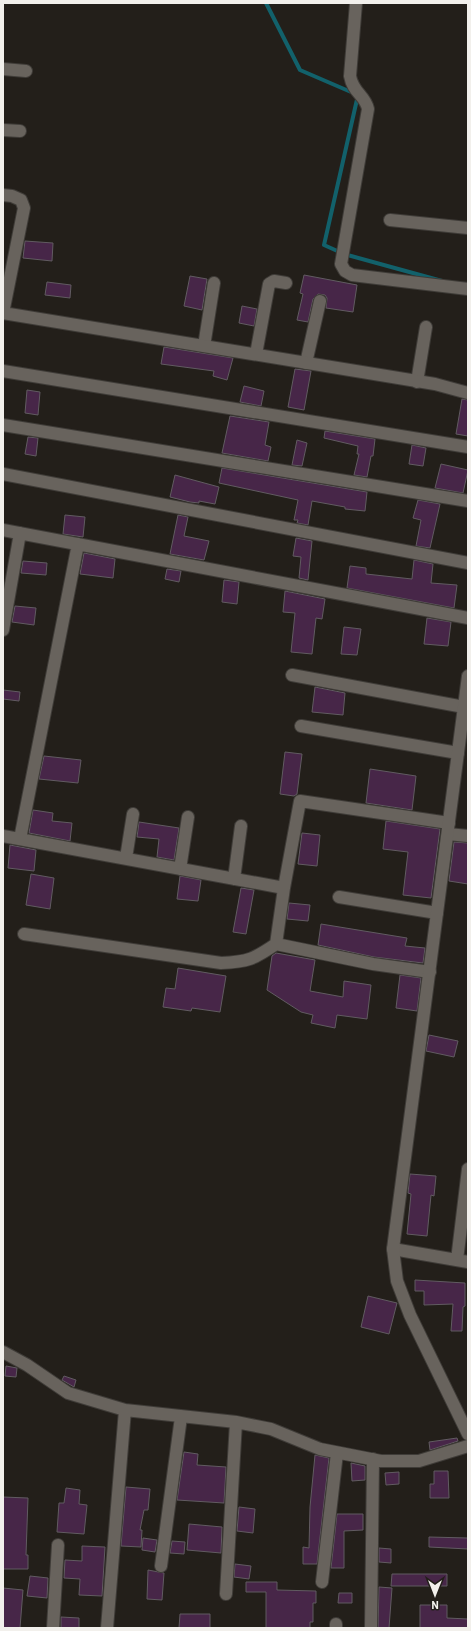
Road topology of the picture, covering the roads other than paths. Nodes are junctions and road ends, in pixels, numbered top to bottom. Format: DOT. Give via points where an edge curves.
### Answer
graph roads {
  1 [pos="356,3"];
  2 [pos="3,69"];
  3 [pos="26,71"];
  4 [pos="3,130"];
  5 [pos="20,131"];
  6 [pos="3,195"];
  7 [pos="390,220"];
  8 [pos="468,228"];
  9 [pos="214,282"];
  10 [pos="286,283"];
  11 [pos="468,288"];
  12 [pos="320,301"];
  13 [pos="3,314"];
  14 [pos="426,327"];
  15 [pos="204,346"];
  16 [pos="256,354"];
  17 [pos="306,363"];
  18 [pos="3,371"];
  19 [pos="418,382"];
  20 [pos="468,393"];
  21 [pos="3,425"];
  22 [pos="468,447"];
  23 [pos="3,474"];
  24 [pos="468,502"];
  25 [pos="3,530"];
  26 [pos="20,533"];
  27 [pos="78,544"];
  28 [pos="468,563"];
  29 [pos="468,618"];
  30 [pos="3,630"];
  31 [pos="292,675"];
  32 [pos="468,676"];
  33 [pos="464,707"];
  34 [pos="302,726"];
  35 [pos="458,753"];
  36 [pos="133,814"];
  37 [pos="188,817"];
  38 [pos="241,826"];
  39 [pos="448,828"];
  40 [pos="3,836"];
  41 [pos="468,836"];
  42 [pos="20,839"];
  43 [pos="126,858"];
  44 [pos="180,869"];
  45 [pos="234,879"];
  46 [pos="284,888"];
  47 [pos="339,897"];
  48 [pos="437,913"];
  49 [pos="24,934"];
  50 [pos="276,944"];
  51 [pos="430,972"];
  52 [pos="468,1169"];
  53 [pos="393,1249"];
  54 [pos="463,1261"];
  55 [pos="3,1352"];
  56 [pos="125,1410"];
  57 [pos="181,1417"];
  58 [pos="236,1422"];
  59 [pos="468,1434"];
  60 [pos="468,1446"];
  61 [pos="337,1453"];
  62 [pos="373,1459"];
  63 [pos="58,1545"];
  64 [pos="161,1566"];
  65 [pos="322,1582"];
  66 [pos="226,1594"];
  67 [pos="53,1628"];
  68 [pos="107,1628"];
  69 [pos="371,1628"];
  1 -- 11 [label="street" via="350,76 352,85 367,103 368,110 341,264 345,271 352,274"];
  2 -- 3 [label="street"];
  4 -- 5 [label="street"];
  6 -- 13 [label="street" via="21,200 24,208"];
  7 -- 8 [label="street"];
  9 -- 15 [label="street"];
  10 -- 16 [label="street" via="269,284"];
  12 -- 17 [label="street"];
  13 -- 15 [label="street"];
  14 -- 19 [label="street"];
  15 -- 16 [label="street"];
  16 -- 17 [label="street"];
  17 -- 19 [label="street"];
  18 -- 22 [label="street"];
  19 -- 20 [label="street"];
  21 -- 24 [label="street"];
  23 -- 28 [label="street"];
  25 -- 26 [label="street"];
  26 -- 27 [label="street"];
  26 -- 30 [label="street"];
  27 -- 29 [label="street"];
  27 -- 42 [label="street"];
  31 -- 33 [label="street"];
  32 -- 33 [label="street"];
  33 -- 35 [label="street"];
  34 -- 35 [label="street"];
  35 -- 39 [label="street"];
  36 -- 43 [label="street"];
  37 -- 44 [label="street"];
  38 -- 45 [label="street"];
  39 -- 41 [label="street"];
  39 -- 46 [label="street" via="300,801"];
  39 -- 48 [label="street"];
  40 -- 42 [label="street"];
  42 -- 43 [label="street"];
  43 -- 44 [label="street"];
  44 -- 45 [label="street"];
  45 -- 46 [label="street"];
  46 -- 50 [label="street"];
  47 -- 48 [label="street"];
  48 -- 51 [label="street"];
  49 -- 50 [label="street" via="221,963 255,959"];
  50 -- 51 [label="street" via="373,964"];
  51 -- 53 [label="street"];
  52 -- 54 [label="street"];
  53 -- 54 [label="street"];
  53 -- 59 [label="street" via="397,1281 410,1315"];
  55 -- 56 [label="street" via="68,1393"];
  56 -- 57 [label="street"];
  56 -- 68 [label="street"];
  57 -- 58 [label="street"];
  57 -- 64 [label="street"];
  58 -- 61 [label="street" via="272,1429 320,1449"];
  58 -- 66 [label="street"];
  60 -- 62 [label="street" via="419,1462"];
  61 -- 62 [label="street"];
  61 -- 65 [label="street"];
  62 -- 69 [label="street"];
  63 -- 67 [label="street"];
}
